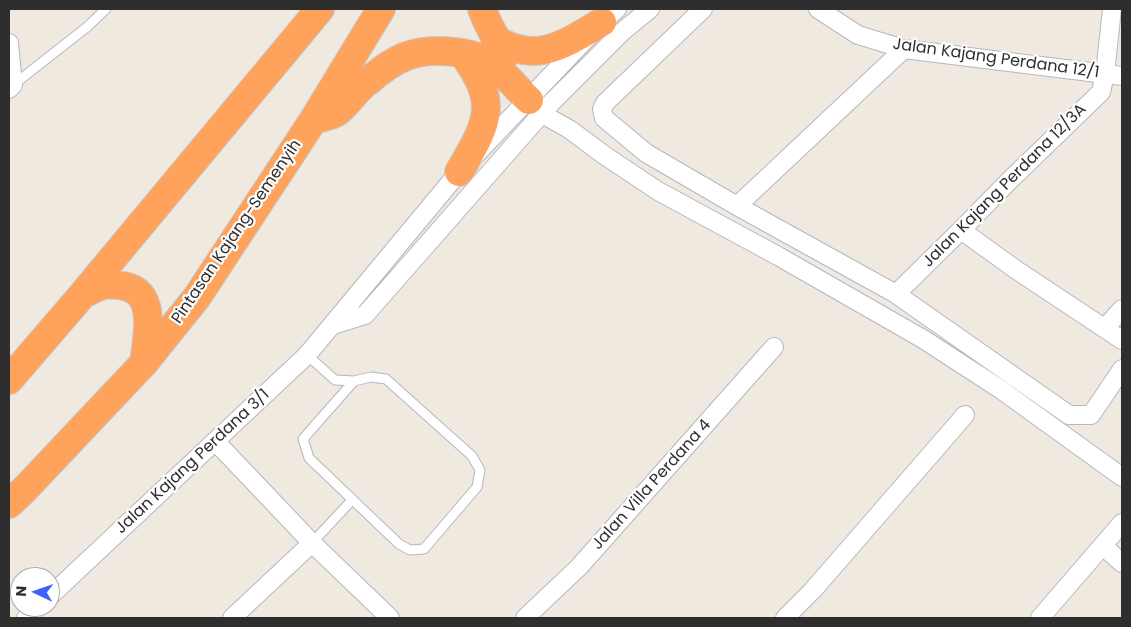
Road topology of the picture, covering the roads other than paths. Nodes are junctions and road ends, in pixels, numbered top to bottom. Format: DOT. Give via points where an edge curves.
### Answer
graph roads {
  1 [pos="106,9"];
  2 [pos="320,9"];
  3 [pos="381,9"];
  4 [pos="482,9"];
  5 [pos="650,9"];
  6 [pos="703,9"];
  7 [pos="818,9"];
  8 [pos="1112,9"];
  9 [pos="609,16"];
  10 [pos="495,39"];
  11 [pos="9,43"];
  12 [pos="904,49"];
  13 [pos="462,53"];
  14 [pos="1114,75"];
  15 [pos="11,87"];
  16 [pos="540,102"];
  17 [pos="314,119"];
  18 [pos="459,172"];
  19 [pos="737,206"];
  20 [pos="961,230"];
  21 [pos="83,294"];
  22 [pos="896,294"];
  23 [pos="1122,309"];
  24 [pos="333,325"];
  25 [pos="1105,328"];
  26 [pos="1122,340"];
  27 [pos="774,348"];
  28 [pos="307,355"];
  29 [pos="144,363"];
  30 [pos="1122,369"];
  31 [pos="9,380"];
  32 [pos="354,381"];
  33 [pos="965,415"];
  34 [pos="215,441"];
  35 [pos="1122,477"];
  36 [pos="352,500"];
  37 [pos="9,504"];
  38 [pos="1122,523"];
  39 [pos="312,543"];
  40 [pos="1103,546"];
  41 [pos="1122,563"];
  42 [pos="60,587"];
  43 [pos="384,616"];
  44 [pos="232,618"];
  45 [pos="525,618"];
  46 [pos="785,618"];
  47 [pos="1040,618"];
  1 -- 15 [label="lane"];
  2 -- 21 [label="highway"];
  3 -- 17 [label="highway, Pintasan Kajang-Semenyih"];
  4 -- 10 [label="highway"];
  5 -- 16 [label="street"];
  6 -- 19 [label="street" via="602,109 604,118 646,153"];
  7 -- 12 [label="street, Jalan Kajang Perdana 12/1" via="858,35"];
  8 -- 14 [label="street, Jalan Kajang Perdana 12/3A"];
  9 -- 10 [label="highway" via="565,44 542,51 517,50"];
  9 -- 16 [label="street"];
  10 -- 16 [label="highway"];
  11 -- 15 [label="street"];
  12 -- 14 [label="street, Jalan Kajang Perdana 12/1"];
  12 -- 19 [label="street"];
  13 -- 16 [label="highway" via="483,59"];
  13 -- 17 [label="highway" via="433,50 400,57 365,83 339,111"];
  13 -- 18 [label="highway" via="479,77 486,105 482,133"];
  14 -- 20 [label="street, Jalan Kajang Perdana 12/3A" via="1101,92"];
  16 -- 18 [label="street, Jalan Kajang Perdana 3/1"];
  16 -- 24 [label="street" via="365,315"];
  16 -- 35 [label="street" via="604,155 658,191 923,339 1000,389"];
  17 -- 29 [label="highway, Pintasan Kajang-Semenyih" via="197,297"];
  18 -- 24 [label="street, Jalan Kajang Perdana 3/1"];
  19 -- 22 [label="street"];
  20 -- 22 [label="street, Jalan Kajang Perdana 12/3A"];
  20 -- 25 [label="street"];
  21 -- 29 [label="highway" via="105,285 119,285 132,288 142,296 148,322"];
  21 -- 31 [label="highway"];
  22 -- 30 [label="street" via="1070,415 1091,415"];
  23 -- 25 [label="street"];
  24 -- 28 [label="street, Jalan Kajang Perdana 3/1"];
  25 -- 26 [label="street"];
  27 -- 45 [label="street, Jalan Villa Perdana 4" via="579,567"];
  28 -- 32 [label="lane" via="335,380"];
  28 -- 34 [label="street, Jalan Kajang Perdana 3/1"];
  29 -- 37 [label="highway, Pintasan Kajang-Semenyih"];
  32 -- 36 [label="lane" via="303,439 309,458"];
  32 -- 36 [label="lane" via="370,377 386,379 472,456 480,470 477,487 424,549 410,550 399,544"];
  33 -- 46 [label="street"];
  34 -- 39 [label="street"];
  34 -- 42 [label="street, Jalan Kajang Perdana 3/1"];
  36 -- 39 [label="lane"];
  38 -- 40 [label="street"];
  39 -- 43 [label="street"];
  39 -- 44 [label="street"];
  40 -- 41 [label="street"];
  40 -- 47 [label="street"];
}
